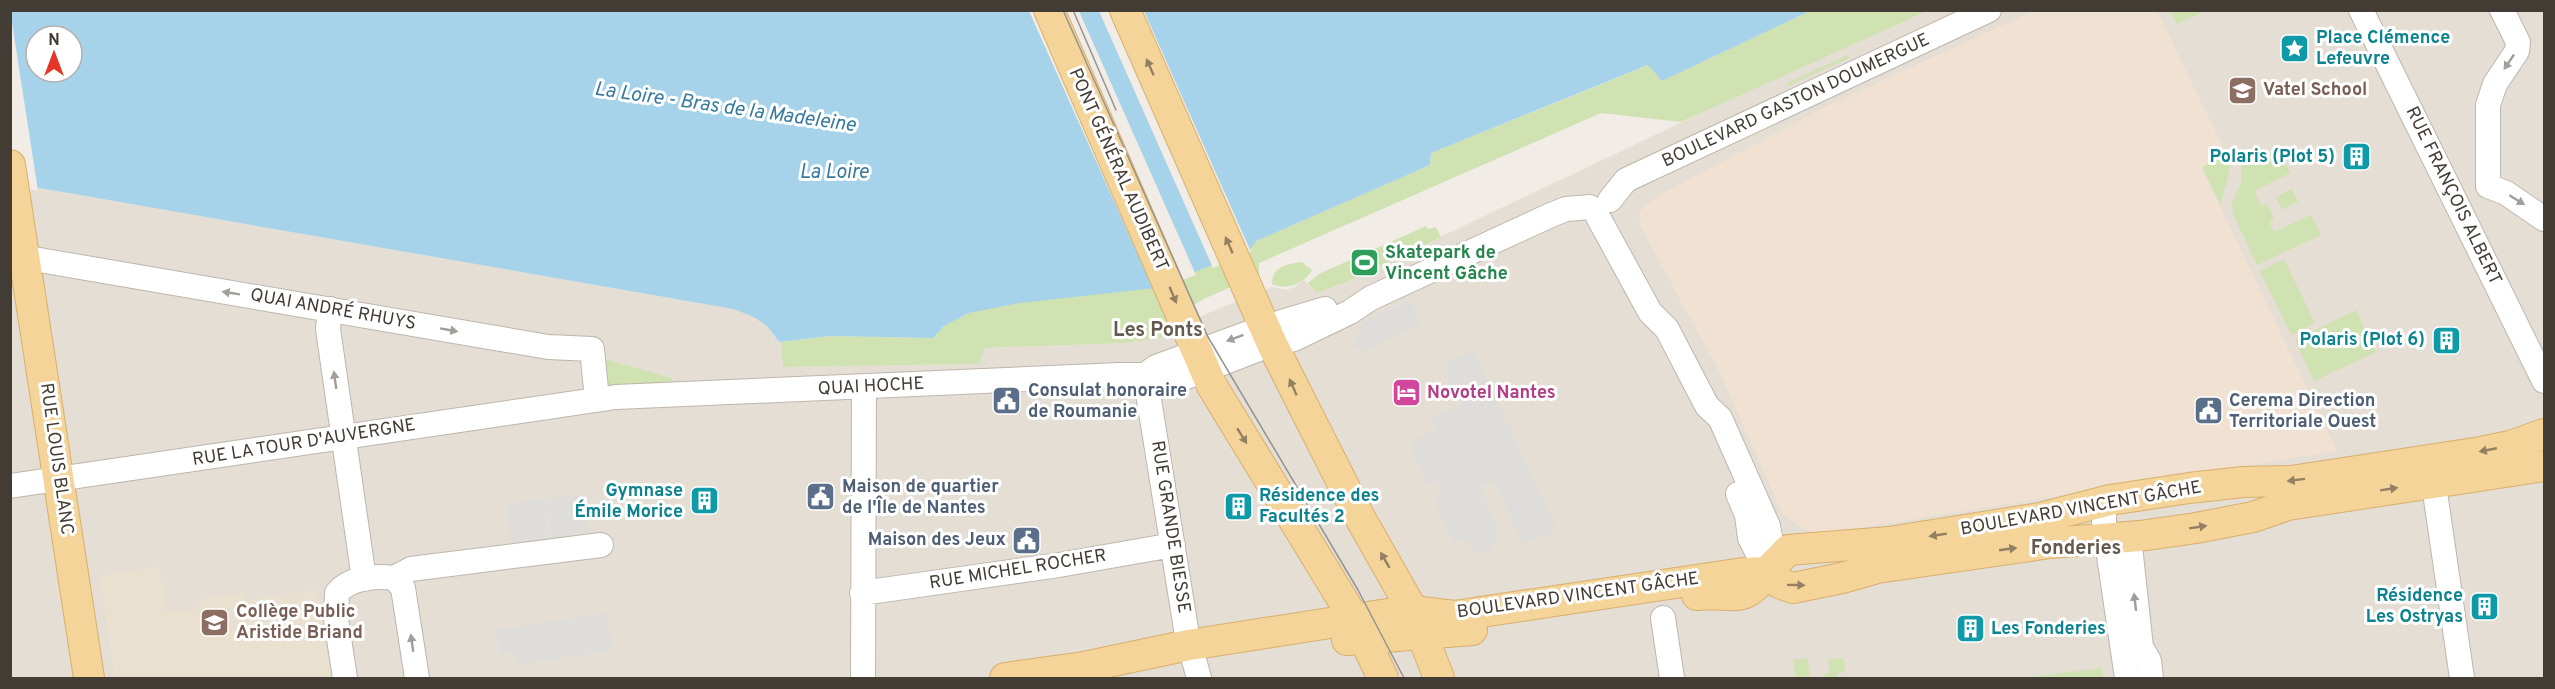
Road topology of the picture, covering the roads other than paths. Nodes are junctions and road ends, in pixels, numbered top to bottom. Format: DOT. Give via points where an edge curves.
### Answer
graph roads {
  1 [pos="1049,10"];
  2 [pos="1125,10"];
  3 [pos="1989,10"];
  4 [pos="2361,10"];
  5 [pos="2502,10"];
  6 [pos="10,165"];
  7 [pos="2488,186"];
  8 [pos="2457,204"];
  9 [pos="1602,209"];
  10 [pos="2544,219"];
  11 [pos="20,251"];
  12 [pos="330,309"];
  13 [pos="1269,335"];
  14 [pos="1196,351"];
  15 [pos="1145,375"];
  16 [pos="2544,381"];
  17 [pos="864,387"];
  18 [pos="597,399"];
  19 [pos="2544,432"];
  20 [pos="344,438"];
  21 [pos="2544,466"];
  22 [pos="2432,471"];
  23 [pos="59,479"];
  24 [pos="10,486"];
  25 [pos="2104,502"];
  26 [pos="2118,539"];
  27 [pos="601,545"];
  28 [pos="1173,545"];
  29 [pos="1767,572"];
  30 [pos="394,578"];
  31 [pos="364,579"];
  32 [pos="862,593"];
  33 [pos="1663,618"];
  34 [pos="1418,623"];
  35 [pos="1360,629"];
  36 [pos="2131,660"];
  37 [pos="1194,662"];
  38 [pos="89,678"];
  39 [pos="345,678"];
  40 [pos="417,678"];
  41 [pos="863,678"];
  42 [pos="1005,678"];
  43 [pos="1383,678"];
  44 [pos="1439,678"];
  45 [pos="1672,678"];
  46 [pos="2151,678"];
  47 [pos="2462,678"];
  1 -- 14 [label="main road, PONT GÉNÉRAL AUDIBERT, one-way"];
  13 -- 2 [label="main road, one-way"];
  3 -- 9 [label="street, BOULEVARD GASTON DOUMERGUE" via="1626,180"];
  4 -- 8 [label="street, RUE FRANÇOIS ALBERT"];
  5 -- 7 [label="street, one-way" via="2518,42 2488,105"];
  6 -- 11 [label="main road, RUE LOUIS BLANC"];
  7 -- 8 [label="street"];
  7 -- 10 [label="street, one-way" via="2506,193"];
  8 -- 16 [label="street, RUE FRANÇOIS ALBERT"];
  9 -- 13 [label="street" via="1566,209 1371,298 1294,339"];
  9 -- 29 [label="street" via="1665,306 1667,329 1707,406 1720,418 1768,526"];
  12 -- 11 [label="street, QUAI ANDRÉ RHUYS, one-way"];
  11 -- 23 [label="main road, RUE LOUIS BLANC"];
  12 -- 18 [label="street, QUAI ANDRÉ RHUYS, one-way" via="548,347 592,349"];
  20 -- 12 [label="street, one-way" via="328,329"];
  13 -- 14 [label="street"];
  34 -- 13 [label="main road, one-way" via="1348,496"];
  14 -- 15 [label="street"];
  14 -- 35 [label="main road, PONT GÉNÉRAL AUDIBERT, one-way"];
  15 -- 17 [label="street, QUAI HOCHE"];
  15 -- 28 [label="street, RUE GRANDE BIESSE"];
  17 -- 18 [label="street, QUAI HOCHE"];
  17 -- 32 [label="street"];
  18 -- 20 [label="street, RUE LA TOUR D'AUVERGNE"];
  19 -- 22 [label="main road, BOULEVARD VINCENT GÂCHE, one-way"];
  20 -- 23 [label="street, RUE LA TOUR D'AUVERGNE"];
  20 -- 31 [label="street"];
  21 -- 22 [label="main road, BOULEVARD VINCENT GÂCHE"];
  22 -- 25 [label="main road, BOULEVARD VINCENT GÂCHE, one-way" via="2234,483"];
  26 -- 22 [label="main road, BOULEVARD VINCENT GÂCHE, one-way" via="2233,521"];
  22 -- 47 [label="street"];
  23 -- 24 [label="street, RUE LA TOUR D'AUVERGNE"];
  23 -- 38 [label="main road, RUE LOUIS BLANC"];
  25 -- 26 [label="street"];
  25 -- 29 [label="main road, BOULEVARD VINCENT GÂCHE, one-way" via="1956,532 1851,547 1788,550"];
  29 -- 26 [label="main road, BOULEVARD VINCENT GÂCHE, one-way" via="1779,583 1793,588 1877,568 2049,543"];
  26 -- 36 [label="street"];
  27 -- 30 [label="street" via="411,569"];
  28 -- 32 [label="street, RUE MICHEL ROCHER"];
  28 -- 37 [label="street, RUE GRANDE BIESSE"];
  29 -- 34 [label="main road, BOULEVARD VINCENT GÂCHE"];
  30 -- 31 [label="street"];
  40 -- 30 [label="street, one-way" via="403,588"];
  31 -- 39 [label="street" via="351,581 337,593 336,619"];
  32 -- 41 [label="street"];
  33 -- 45 [label="street"];
  34 -- 35 [label="main road, BOULEVARD VINCENT GÂCHE"];
  34 -- 44 [label="main road"];
  35 -- 37 [label="main road, BOULEVARD VINCENT GÂCHE"];
  35 -- 43 [label="main road, PONT GÉNÉRAL AUDIBERT"];
  36 -- 46 [label="street" via="2149,662"];
  37 -- 42 [label="main road, BOULEVARD VINCENT GÂCHE" via="1084,667"];
}
